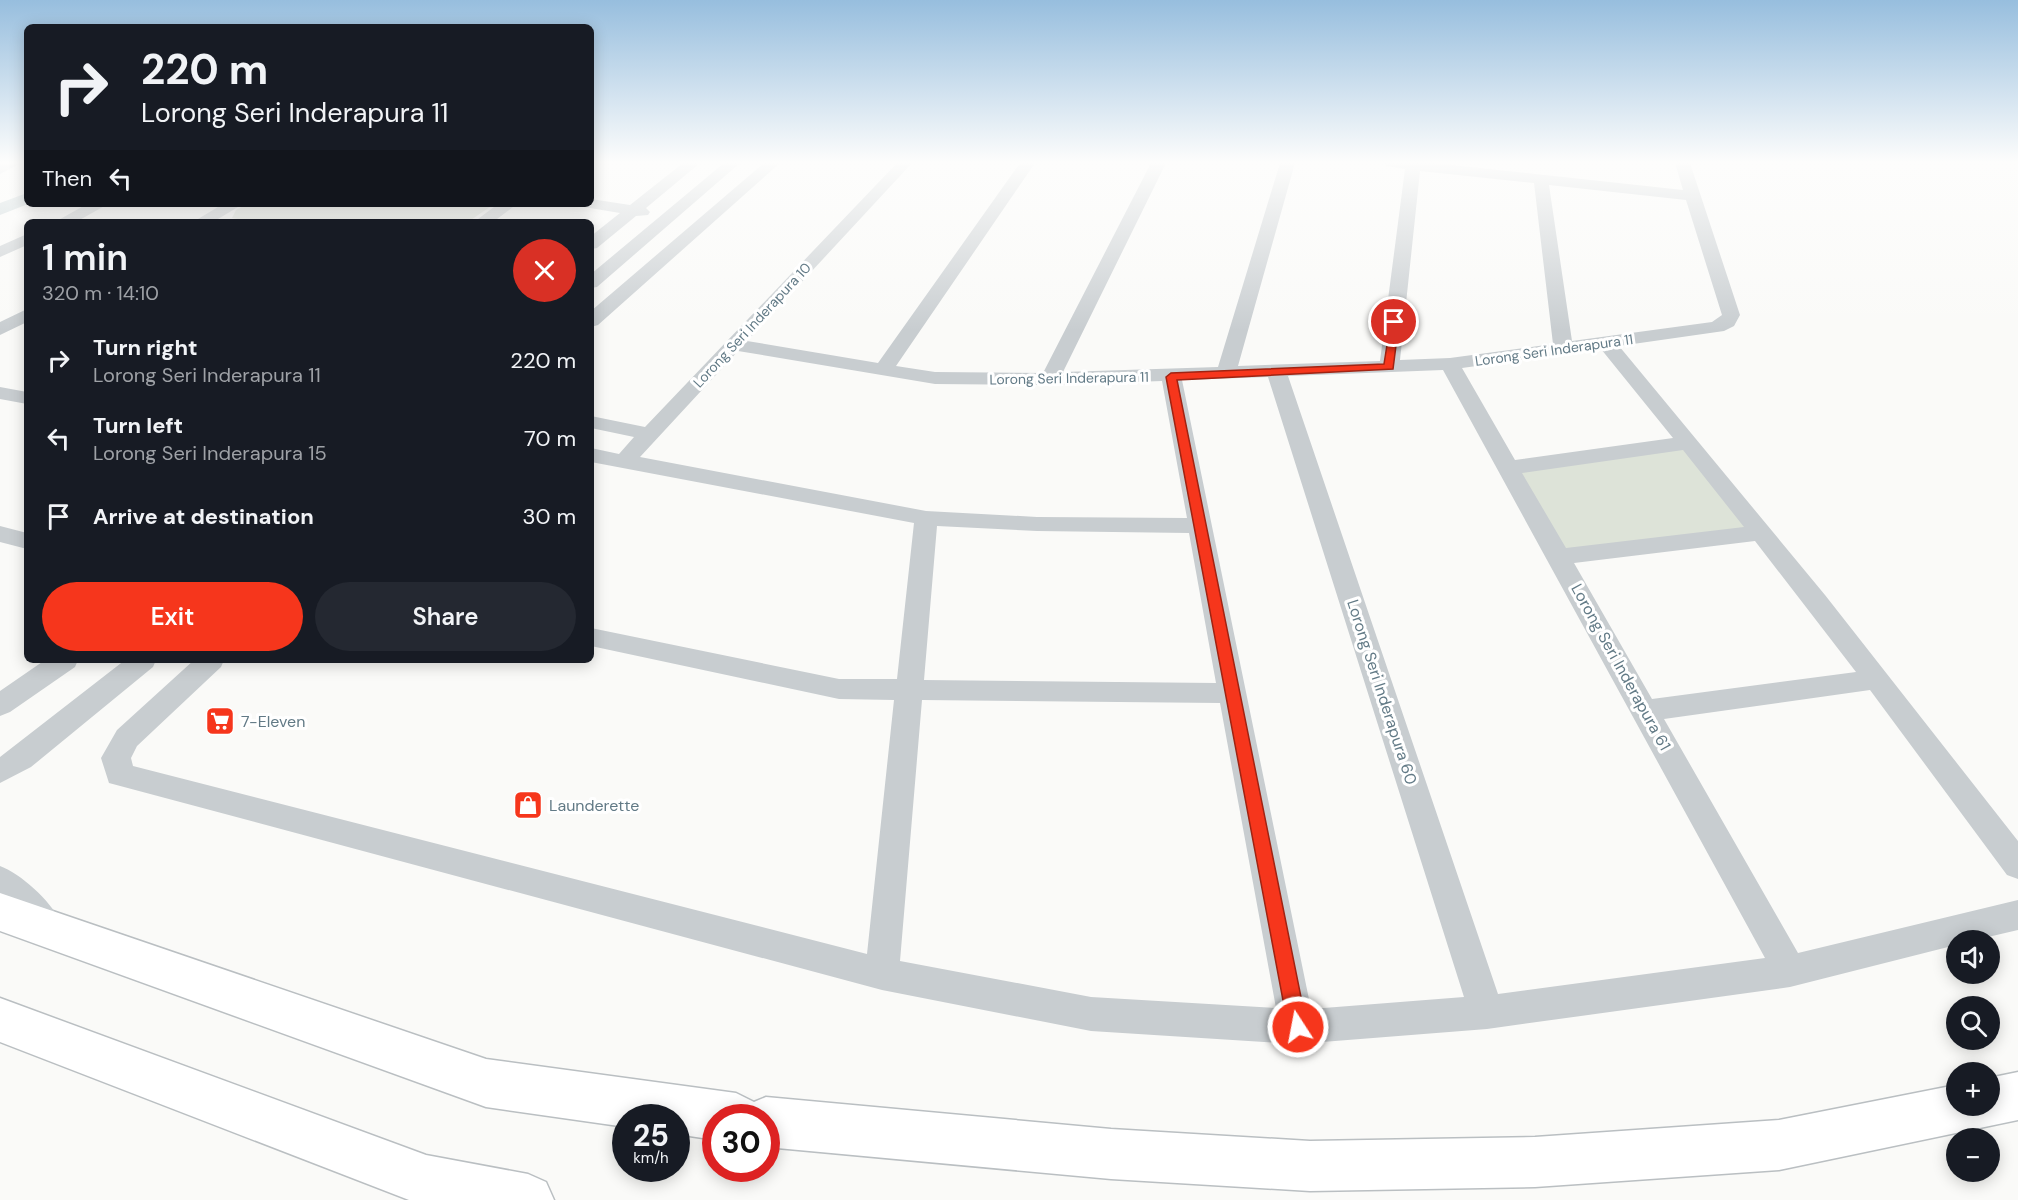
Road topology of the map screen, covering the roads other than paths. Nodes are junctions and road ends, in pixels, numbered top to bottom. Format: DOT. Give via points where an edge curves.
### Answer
graph roads {
  1 [pos="623,219"];
  2 [pos="666,219"];
  3 [pos="708,219"];
  4 [pos="852,219"];
  5 [pos="989,219"];
  6 [pos="1131,219"];
  7 [pos="1271,219"];
  8 [pos="1407,219"];
  9 [pos="1546,219"];
  10 [pos="1700,219"];
  11 [pos="24,240"];
  12 [pos="594,242"];
  13 [pos="0,252"];
  14 [pos="594,280"];
  15 [pos="24,317"];
  16 [pos="594,318"];
  17 [pos="0,329"];
  18 [pos="1605,343"];
  19 [pos="734,345"];
  20 [pos="1563,350"];
  21 [pos="1450,364"];
  22 [pos="1389,367"];
  23 [pos="883,370"];
  24 [pos="1276,372"];
  25 [pos="1226,373"];
  26 [pos="1171,377"];
  27 [pos="1050,379"];
  28 [pos="594,423"];
  29 [pos="649,434"];
  30 [pos="1687,443"];
  31 [pos="594,456"];
  32 [pos="624,461"];
  33 [pos="1509,468"];
  34 [pos="926,518"];
  35 [pos="1200,526"];
  36 [pos="1759,533"];
  37 [pos="0,534"];
  38 [pos="24,540"];
  39 [pos="1558,557"];
  40 [pos="594,638"];
  41 [pos="61,663"];
  42 [pos="139,663"];
  43 [pos="208,663"];
  44 [pos="1875,679"];
  45 [pos="909,691"];
  46 [pos="1233,693"];
  47 [pos="0,705"];
  48 [pos="1644,711"];
  49 [pos="11,765"];
  50 [pos="0,786"];
  51 [pos="2018,865"];
  52 [pos="0,880"];
  53 [pos="0,912"];
  54 [pos="2018,915"];
  55 [pos="57,933"];
  56 [pos="1790,971"];
  57 [pos="882,974"];
  58 [pos="1487,1012"];
  59 [pos="0,1020"];
  60 [pos="1298,1027"];
  61 [pos="2018,1096"];
  62 [pos="2000,1100"];
  63 [pos="1946,1111"];
  64 [pos="702,1113"];
  65 [pos="780,1123"];
  66 [pos="528,1200"];
  1 -- 12 [label="street"];
  2 -- 14 [label="street"];
  3 -- 16 [label="street"];
  4 -- 19 [label="street, Lorong Seri Inderapura 10"];
  5 -- 23 [label="street"];
  6 -- 27 [label="street"];
  7 -- 25 [label="street"];
  8 -- 22 [label="street"];
  9 -- 20 [label="street"];
  10 -- 18 [label="street, Lorong Seri Inderapura 11" via="1731,315 1727,322 1717,327"];
  11 -- 13 [label="street"];
  15 -- 17 [label="street"];
  18 -- 20 [label="street, Lorong Seri Inderapura 11"];
  18 -- 30 [label="street"];
  19 -- 23 [label="street, Lorong Seri Inderapura 11"];
  19 -- 29 [label="street, Lorong Seri Inderapura 10"];
  20 -- 21 [label="street, Lorong Seri Inderapura 11"];
  21 -- 22 [label="street, Lorong Seri Inderapura 11"];
  21 -- 33 [label="street, Lorong Seri Inderapura 61"];
  22 -- 24 [label="street, Lorong Seri Inderapura 11"];
  23 -- 27 [label="street, Lorong Seri Inderapura 11" via="960,379"];
  24 -- 25 [label="street, Lorong Seri Inderapura 11"];
  24 -- 58 [label="street, Lorong Seri Inderapura 60"];
  25 -- 26 [label="street, Lorong Seri Inderapura 11"];
  26 -- 27 [label="street, Lorong Seri Inderapura 11"];
  26 -- 35 [label="street"];
  28 -- 29 [label="street"];
  29 -- 32 [label="street, Lorong Seri Inderapura 10"];
  30 -- 33 [label="street"];
  30 -- 36 [label="street"];
  31 -- 32 [label="street"];
  32 -- 34 [label="street"];
  33 -- 39 [label="street, Lorong Seri Inderapura 61"];
  34 -- 35 [label="street"];
  34 -- 45 [label="street"];
  35 -- 46 [label="street"];
  36 -- 39 [label="street"];
  36 -- 44 [label="street"];
  37 -- 38 [label="street"];
  39 -- 48 [label="street, Lorong Seri Inderapura 61"];
  40 -- 45 [label="street" via="839,689"];
  41 -- 47 [label="street"];
  42 -- 49 [label="street"];
  43 -- 57 [label="street" via="127,738 116,758 120,775"];
  44 -- 48 [label="street"];
  44 -- 51 [label="street"];
  45 -- 46 [label="street"];
  45 -- 57 [label="street"];
  46 -- 60 [label="street"];
  48 -- 56 [label="street, Lorong Seri Inderapura 61"];
  49 -- 50 [label="street"];
  52 -- 55 [label="street"];
  53 -- 55 [label="highway"];
  54 -- 56 [label="street"];
  55 -- 64 [label="highway" via="486,1083"];
  56 -- 58 [label="street"];
  57 -- 60 [label="street" via="1090,1014"];
  58 -- 60 [label="street"];
  59 -- 66 [label="highway" via="426,1181"];
  61 -- 62 [label="highway"];
  63 -- 65 [label="highway" via="1779,1145 1535,1162 1322,1166 1112,1154"];
}
